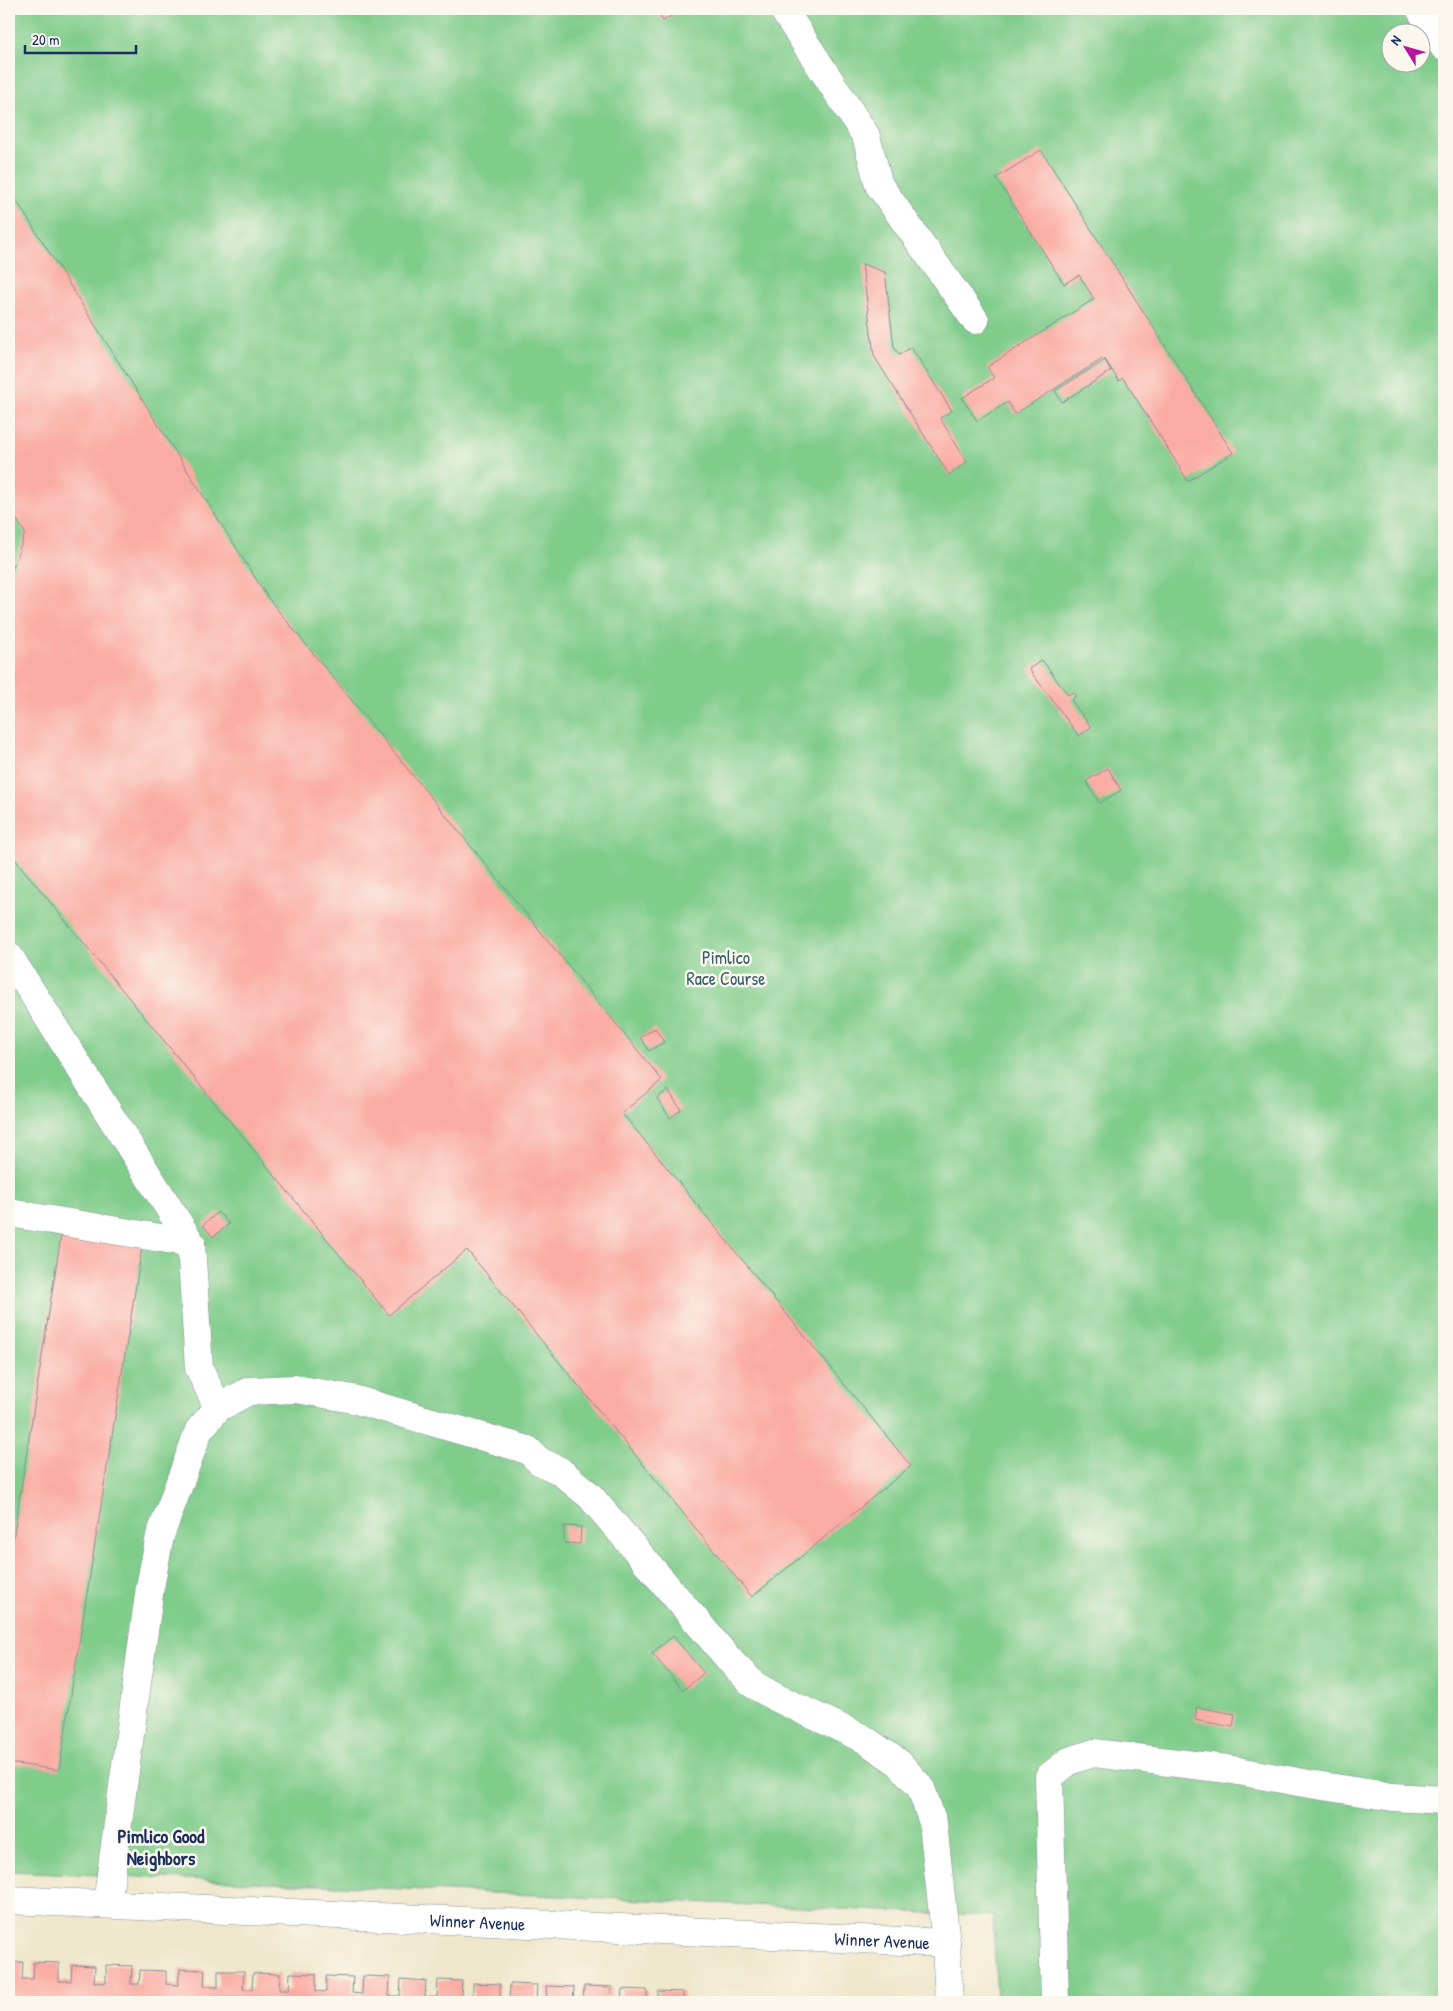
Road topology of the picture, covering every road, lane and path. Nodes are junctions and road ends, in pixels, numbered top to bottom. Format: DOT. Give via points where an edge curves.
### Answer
graph roads {
  1 [pos="783,9"];
  2 [pos="1420,9"];
  3 [pos="1444,47"];
  4 [pos="976,320"];
  5 [pos="9,956"];
  6 [pos="9,1213"];
  7 [pos="191,1243"];
  8 [pos="218,1408"];
  9 [pos="1444,1800"];
  10 [pos="9,1900"];
  11 [pos="107,1904"];
  12 [pos="946,1943"];
  13 [pos="949,2002"];
  14 [pos="1055,2002"];
  1 -- 4 [label="street" via="866,136 879,186"];
  2 -- 3 [label="street"];
  5 -- 7 [label="street"];
  6 -- 7 [label="street"];
  7 -- 8 [label="street" via="199,1368"];
  8 -- 11 [label="street" via="200,1430 160,1536 150,1587"];
  8 -- 12 [label="street" via="249,1391 296,1389 352,1399 528,1450 539,1461 560,1471 590,1496 754,1685 864,1739 899,1763 921,1788 933,1823"];
  9 -- 14 [label="street" via="1393,1797 1227,1769 1094,1753 1069,1761 1050,1777"];
  10 -- 11 [label="street, Winner Avenue"];
  11 -- 12 [label="street, Winner Avenue"];
  12 -- 13 [label="street"];
}
